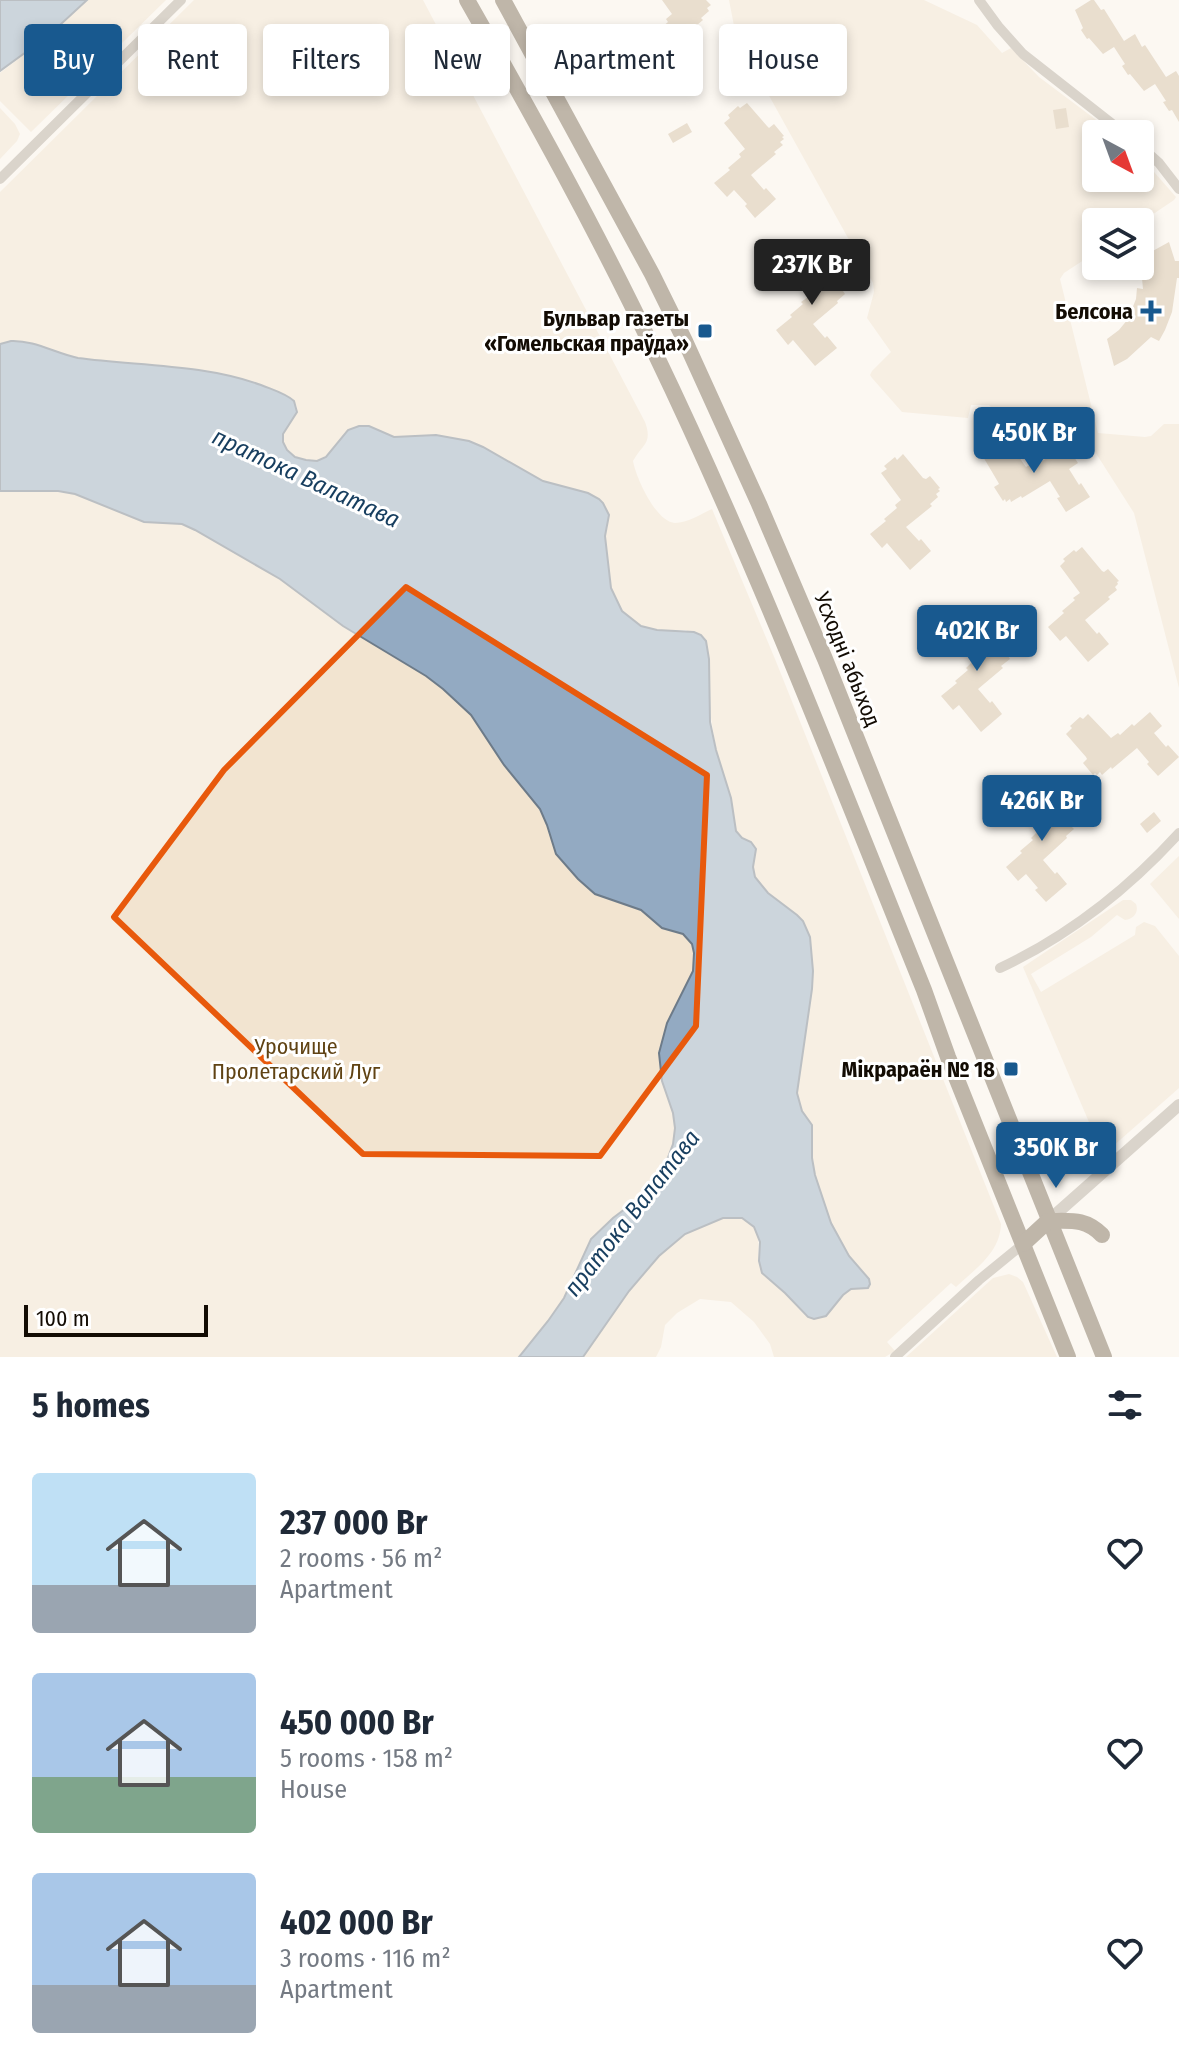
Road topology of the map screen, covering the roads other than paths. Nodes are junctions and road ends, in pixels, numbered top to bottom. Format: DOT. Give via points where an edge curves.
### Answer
graph roads {
  1 [pos="181,0"];
  2 [pos="467,0"];
  3 [pos="503,0"];
  4 [pos="979,0"];
  5 [pos="1107,120"];
  6 [pos="1154,159"];
  7 [pos="0,179"];
  8 [pos="1179,189"];
  9 [pos="1179,833"];
  10 [pos="1000,968"];
  11 [pos="1179,1105"];
  12 [pos="1048,1221"];
  13 [pos="1102,1235"];
  14 [pos="1023,1244"];
  15 [pos="895,1357"];
  16 [pos="1068,1357"];
  17 [pos="1104,1357"];
  1 -- 7 [label="street"];
  2 -- 14 [label="main road" via="623,287 752,568"];
  3 -- 12 [label="main road, Усходні абыход" via="652,274 727,433 825,659"];
  4 -- 5 [label="street" via="1023,54"];
  6 -- 8 [label="street"];
  9 -- 10 [label="street" via="1115,895"];
  11 -- 12 [label="street"];
  12 -- 13 [label="main road" via="1085,1222"];
  12 -- 14 [label="main road"];
  12 -- 17 [label="main road, Усходні абыход"];
  14 -- 15 [label="street"];
  14 -- 16 [label="main road"];
}
